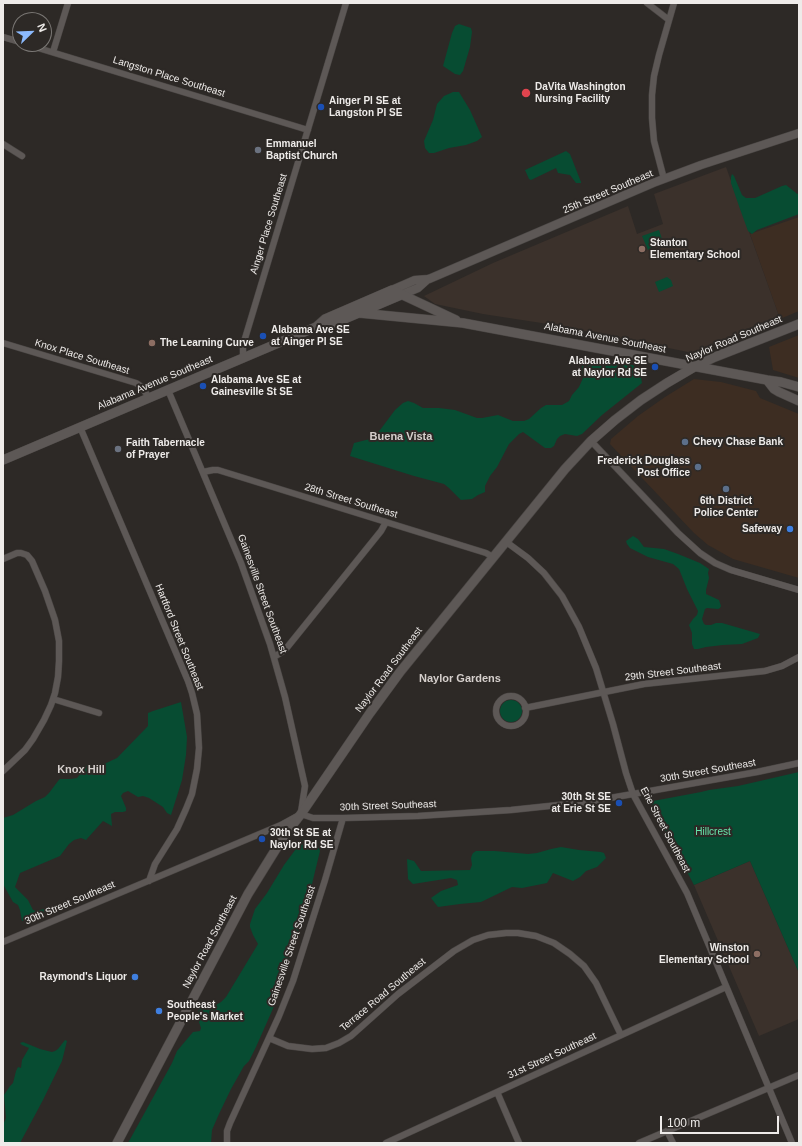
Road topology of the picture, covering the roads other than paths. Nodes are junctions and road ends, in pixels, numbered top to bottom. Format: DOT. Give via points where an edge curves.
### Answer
graph roads {
  1 [pos="68,3"];
  2 [pos="346,3"];
  3 [pos="647,3"];
  4 [pos="674,3"];
  5 [pos="669,20"];
  6 [pos="53,52"];
  7 [pos="308,130"];
  8 [pos="799,133"];
  9 [pos="3,144"];
  10 [pos="22,156"];
  11 [pos="664,179"];
  12 [pos="429,279"];
  13 [pos="392,290"];
  14 [pos="401,295"];
  15 [pos="359,313"];
  16 [pos="463,322"];
  17 [pos="799,324"];
  18 [pos="316,327"];
  19 [pos="3,343"];
  20 [pos="243,359"];
  21 [pos="696,366"];
  22 [pos="767,380"];
  23 [pos="799,387"];
  24 [pos="168,390"];
  25 [pos="149,398"];
  26 [pos="799,401"];
  27 [pos="80,427"];
  28 [pos="592,442"];
  29 [pos="3,460"];
  30 [pos="203,472"];
  31 [pos="386,522"];
  32 [pos="506,541"];
  33 [pos="493,557"];
  34 [pos="3,559"];
  35 [pos="799,590"];
  36 [pos="274,657"];
  37 [pos="799,657"];
  38 [pos="603,692"];
  39 [pos="53,699"];
  40 [pos="525,708"];
  41 [pos="98,713"];
  42 [pos="799,763"];
  43 [pos="3,771"];
  44 [pos="633,794"];
  45 [pos="301,814"];
  46 [pos="343,818"];
  47 [pos="149,881"];
  48 [pos="4,943"];
  49 [pos="726,987"];
  50 [pos="621,1035"];
  51 [pos="269,1038"];
  52 [pos="799,1075"];
  53 [pos="769,1088"];
  54 [pos="497,1092"];
  55 [pos="667,1131"];
  56 [pos="117,1143"];
  57 [pos="227,1143"];
  58 [pos="386,1143"];
  59 [pos="519,1143"];
  60 [pos="639,1143"];
  61 [pos="672,1143"];
  62 [pos="792,1143"];
  1 -- 6 [label="street"];
  2 -- 7 [label="street, Ainger Place Southeast"];
  3 -- 5 [label="street"];
  4 -- 5 [label="street"];
  5 -- 11 [label="street" via="655,71 651,102 654,141"];
  6 -- 7 [label="street, Langston Place Southeast"];
  7 -- 20 [label="street, Ainger Place Southeast" via="243,345"];
  8 -- 11 [label="street, 25th Street Southeast"];
  9 -- 10 [label="street"];
  11 -- 12 [label="street, 25th Street Southeast"];
  12 -- 13 [label="street, 25th Street Southeast" via="415,280"];
  12 -- 14 [label="street, 25th Street Southeast" via="418,288"];
  13 -- 14 [label="main road, Alabama Avenue Southeast"];
  13 -- 18 [label="main road, Alabama Avenue Southeast" via="325,319"];
  14 -- 15 [label="main road, Alabama Avenue Southeast"];
  14 -- 16 [label="main road, Alabama Avenue Southeast"];
  15 -- 16 [label="main road, Alabama Avenue Southeast"];
  15 -- 18 [label="main road, Alabama Avenue Southeast" via="328,326"];
  16 -- 21 [label="main road, Alabama Avenue Southeast"];
  17 -- 21 [label="main road, Naylor Road Southeast"];
  18 -- 20 [label="main road, Alabama Avenue Southeast"];
  19 -- 25 [label="street, Knox Place Southeast" via="136,383"];
  20 -- 24 [label="main road, Alabama Avenue Southeast"];
  21 -- 22 [label="main road, Alabama Avenue Southeast"];
  21 -- 28 [label="main road, Naylor Road Southeast" via="641,400"];
  22 -- 23 [label="main road, Alabama Avenue Southeast"];
  22 -- 26 [label="main road" via="779,392"];
  24 -- 25 [label="main road, Alabama Avenue Southeast"];
  24 -- 30 [label="street, Gainesville Street Southeast"];
  25 -- 27 [label="main road, Alabama Avenue Southeast"];
  27 -- 29 [label="main road, Alabama Avenue Southeast"];
  27 -- 47 [label="street, Hartford Street Southeast" via="188,680 197,714 199,748 192,794 177,829 154,864"];
  28 -- 32 [label="main road, Naylor Road Southeast" via="564,469"];
  28 -- 35 [label="street" via="700,553 731,570"];
  30 -- 31 [label="street, 28th Street Southeast" via="218,470"];
  30 -- 36 [label="street, Gainesville Street Southeast" via="241,563"];
  31 -- 33 [label="street, 28th Street Southeast"];
  31 -- 36 [label="street" via="381,532 285,650"];
  32 -- 33 [label="main road, Naylor Road Southeast"];
  32 -- 38 [label="street, Erie Street Southeast" via="544,573 562,596 579,627"];
  33 -- 45 [label="main road, Naylor Road Southeast" via="382,696"];
  34 -- 39 [label="street" via="13,554 27,555 45,592 59,641 60,661"];
  36 -- 45 [label="street, Gainesville Street Southeast" via="290,715 305,786"];
  37 -- 38 [label="street, 29th Street Southeast" via="765,671 650,683"];
  38 -- 40 [label="street, 29th Street Southeast"];
  38 -- 44 [label="street, Erie Street Southeast"];
  39 -- 41 [label="street"];
  39 -- 43 [label="street" via="34,739"];
  40 -- 40 [label="street" via="524,704 513,696 502,699 496,711 499,720 509,726 516,725 523,719"];
  42 -- 44 [label="street, 30th Street Southeast"];
  44 -- 46 [label="street, 30th Street Southeast" via="512,810"];
  44 -- 49 [label="street, Erie Street Southeast" via="687,893"];
  45 -- 46 [label="street, 30th Street Southeast" via="313,818"];
  45 -- 47 [label="street, 30th Street Southeast"];
  45 -- 56 [label="main road, Naylor Road Southeast" via="284,836 248,894"];
  46 -- 51 [label="street, Gainesville Street Southeast" via="293,981"];
  47 -- 48 [label="street, 30th Street Southeast"];
  49 -- 50 [label="street, 31st Street Southeast"];
  49 -- 53 [label="street, Erie Street Southeast"];
  50 -- 51 [label="street, Terrace Road Southeast" via="596,983 570,954 554,943 536,936 506,933 473,940 454,951 398,994 352,1036 339,1043 326,1048 308,1049 288,1046"];
  50 -- 54 [label="street, 31st Street Southeast"];
  51 -- 57 [label="street, Gainesville Street Southeast" via="230,1123"];
  52 -- 53 [label="street"];
  53 -- 55 [label="street"];
  53 -- 62 [label="street, Erie Street Southeast"];
  54 -- 58 [label="street, 31st Street Southeast"];
  54 -- 59 [label="street"];
  55 -- 60 [label="street"];
  55 -- 61 [label="street"];
}
